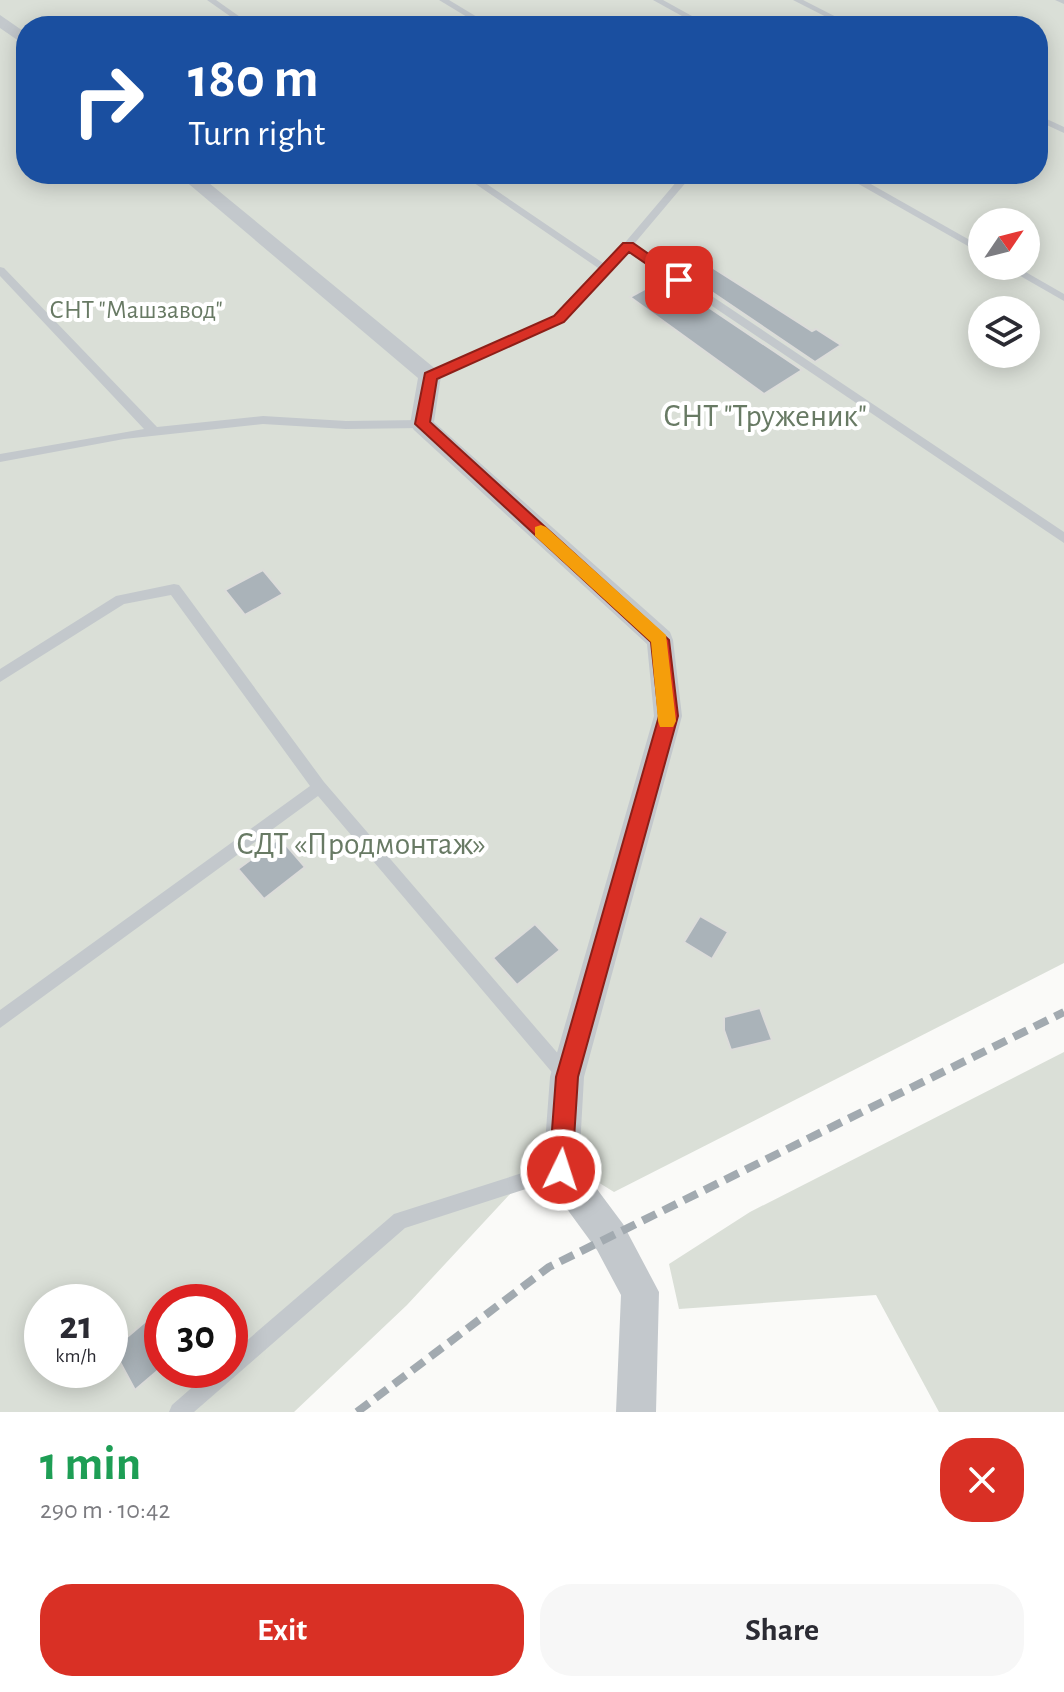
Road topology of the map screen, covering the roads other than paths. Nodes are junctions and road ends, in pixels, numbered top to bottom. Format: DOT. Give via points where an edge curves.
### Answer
graph roads {
  1 [pos="211,0"];
  2 [pos="443,0"];
  3 [pos="657,0"];
  4 [pos="797,0"];
  5 [pos="234,16"];
  6 [pos="471,16"];
  7 [pos="687,16"];
  8 [pos="830,16"];
  9 [pos="0,20"];
  10 [pos="16,33"];
  11 [pos="198,184"];
  12 [pos="481,184"];
  13 [pos="680,184"];
  14 [pos="864,184"];
  15 [pos="968,243"];
  16 [pos="628,245"];
  17 [pos="0,270"];
  18 [pos="607,270"];
  19 [pos="1032,280"];
  20 [pos="1064,298"];
  21 [pos="430,376"];
  22 [pos="422,424"];
  23 [pos="154,432"];
  24 [pos="0,458"];
  25 [pos="1064,538"];
  26 [pos="0,676"];
  27 [pos="319,787"];
  28 [pos="0,1020"];
  29 [pos="567,1077"];
  30 [pos="561,1170"];
  31 [pos="248,1352"];
  32 [pos="207,1388"];
  33 [pos="179,1412"];
  34 [pos="636,1412"];
  1 -- 5 [label="lane"];
  2 -- 6 [label="lane"];
  3 -- 7 [label="lane"];
  4 -- 8 [label="lane"];
  9 -- 10 [label="street"];
  11 -- 21 [label="street"];
  12 -- 18 [label="lane"];
  13 -- 16 [label="lane"];
  14 -- 15 [label="lane"];
  16 -- 18 [label="lane"];
  16 -- 25 [label="lane"];
  17 -- 23 [label="lane"];
  18 -- 21 [label="lane" via="559,319"];
  19 -- 20 [label="lane"];
  21 -- 22 [label="street"];
  22 -- 23 [label="lane" via="263,420"];
  22 -- 29 [label="street" via="660,640 668,716"];
  23 -- 24 [label="lane"];
  26 -- 27 [label="lane" via="121,600 174,589"];
  27 -- 28 [label="lane"];
  27 -- 29 [label="lane"];
  29 -- 30 [label="street"];
  30 -- 31 [label="lane" via="400,1220"];
  30 -- 34 [label="street" via="610,1237 640,1292"];
  32 -- 33 [label="lane"];
}
